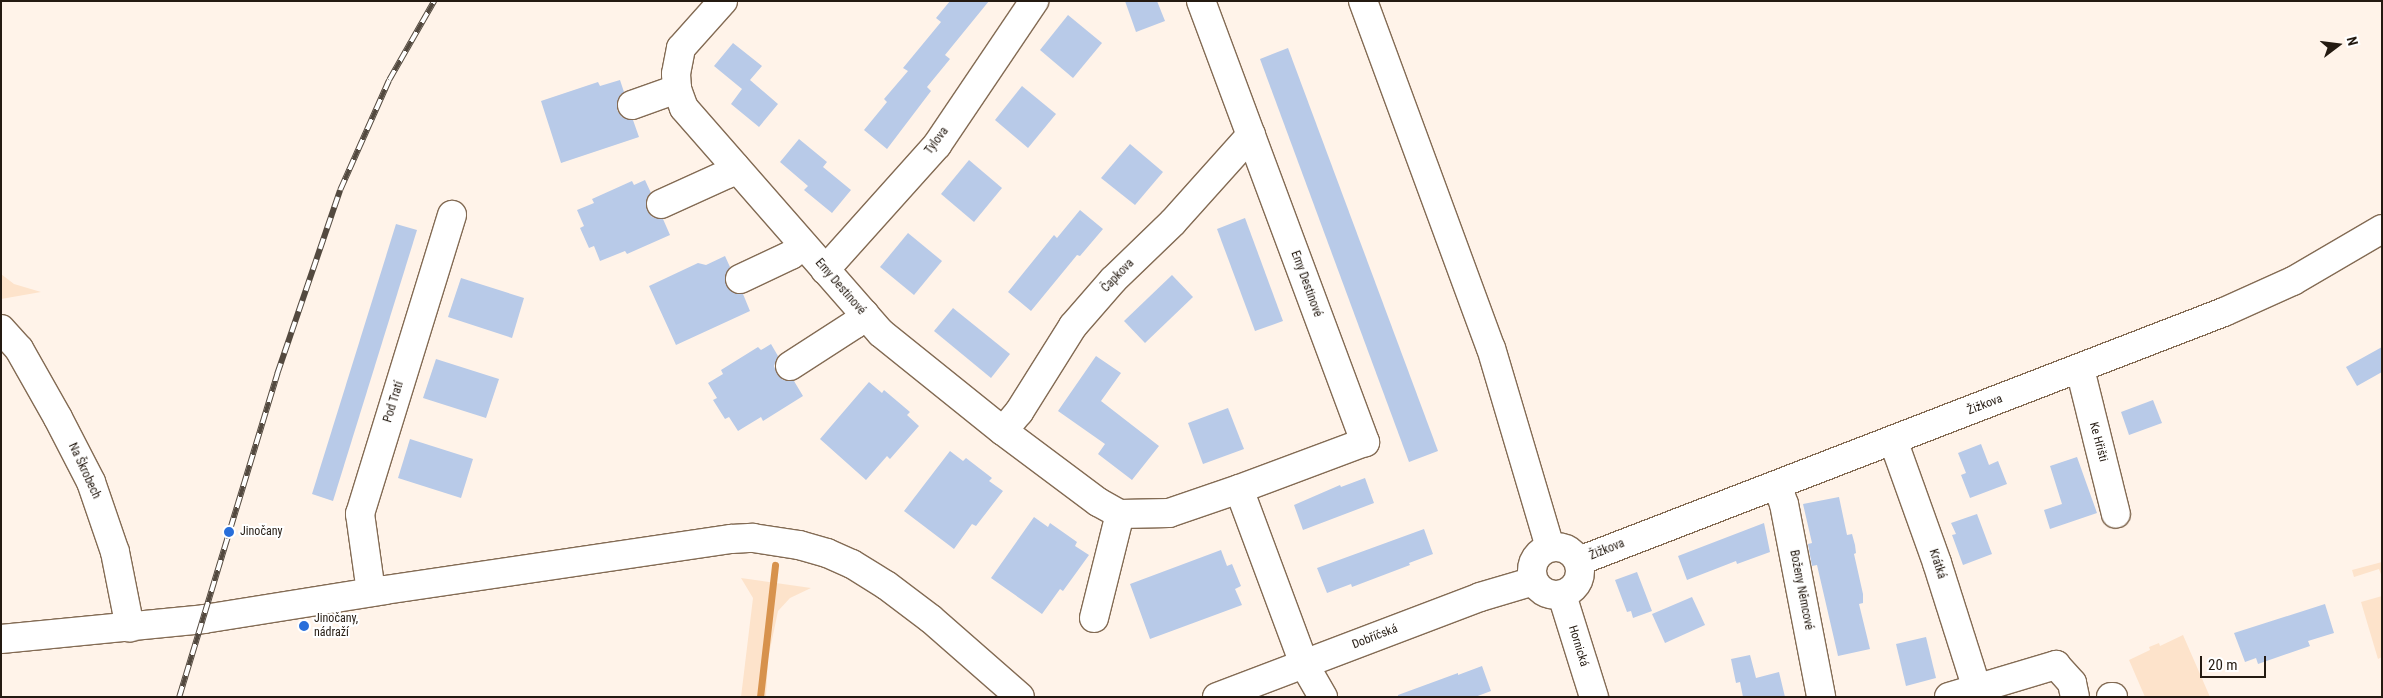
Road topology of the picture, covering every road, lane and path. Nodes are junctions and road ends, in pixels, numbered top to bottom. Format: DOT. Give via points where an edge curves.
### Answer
graph roads {
  1 [pos="722,1"];
  2 [pos="1034,1"];
  3 [pos="1201,1"];
  4 [pos="1363,1"];
  5 [pos="677,89"];
  6 [pos="632,104"];
  7 [pos="1251,135"];
  8 [pos="735,166"];
  9 [pos="661,204"];
  10 [pos="452,215"];
  11 [pos="2382,229"];
  12 [pos="804,245"];
  13 [pos="825,270"];
  14 [pos="740,278"];
  15 [pos="865,314"];
  16 [pos="1,329"];
  17 [pos="790,366"];
  18 [pos="2080,369"];
  19 [pos="1003,431"];
  20 [pos="1893,440"];
  21 [pos="1777,485"];
  22 [pos="1239,489"];
  23 [pos="1120,514"];
  24 [pos="2116,514"];
  25 [pos="1550,547"];
  26 [pos="1579,561"];
  27 [pos="1534,581"];
  28 [pos="371,592"];
  29 [pos="1562,595"];
  30 [pos="1094,618"];
  31 [pos="130,628"];
  32 [pos="1,639"];
  33 [pos="1304,664"];
  34 [pos="1983,693"];
  35 [pos="1020,697"];
  36 [pos="1217,697"];
  37 [pos="1323,697"];
  38 [pos="1594,697"];
  39 [pos="1821,697"];
  40 [pos="1949,697"];
  41 [pos="2075,697"];
  1 -- 5 [label="street, Emy Destinové" via="681,48"];
  2 -- 13 [label="street, Tylova" via="937,145"];
  3 -- 7 [label="street, Emy Destinové"];
  4 -- 25 [label="street" via="1491,348"];
  5 -- 6 [label="street"];
  5 -- 8 [label="street, Emy Destinové" via="684,108"];
  7 -- 19 [label="street, Čapkova" via="1073,326 1019,412"];
  7 -- 22 [label="street, Emy Destinové" via="1365,442"];
  8 -- 9 [label="street" via="727,174"];
  8 -- 12 [label="street, Emy Destinové"];
  10 -- 28 [label="street, Pod Tratí" via="360,514"];
  11 -- 18 [label="street, Žižkova" via="2293,281"];
  12 -- 13 [label="street, Emy Destinové"];
  12 -- 14 [label="street" via="791,255"];
  13 -- 15 [label="street, Emy Destinové"];
  15 -- 17 [label="street" via="855,324"];
  15 -- 19 [label="street, Emy Destinové" via="881,333"];
  16 -- 31 [label="street, Na Škrobech" via="19,349 91,482 115,552"];
  18 -- 20 [label="street, Žižkova"];
  18 -- 24 [label="street, Ke Hřišti"];
  19 -- 23 [label="street, Emy Destinové" via="1098,502"];
  20 -- 21 [label="street, Žižkova"];
  20 -- 34 [label="street, Krátká"];
  21 -- 26 [label="street, Žižkova"];
  21 -- 39 [label="street, Boženy Němcové" via="1784,504"];
  22 -- 23 [label="street, Emy Destinové" via="1169,513"];
  22 -- 33 [label="street"];
  23 -- 30 [label="street"];
  25 -- 26 [label="street" via="1567,549"];
  25 -- 27 [label="street" via="1536,557 1531,573"];
  26 -- 29 [label="street" via="1580,578 1570,592"];
  27 -- 29 [label="street" via="1545,593"];
  27 -- 33 [label="street, Dobříčská"];
  28 -- 31 [label="street"];
  28 -- 35 [label="street" via="731,539 753,538 799,545 827,552 886,585 931,619"];
  29 -- 38 [label="street, Hornická"];
  31 -- 32 [label="street"];
  33 -- 36 [label="street, Dobříčská"];
  33 -- 37 [label="street"];
  34 -- 40 [label="street"];
  34 -- 41 [label="street" via="2056,665 2072,683"];
}
